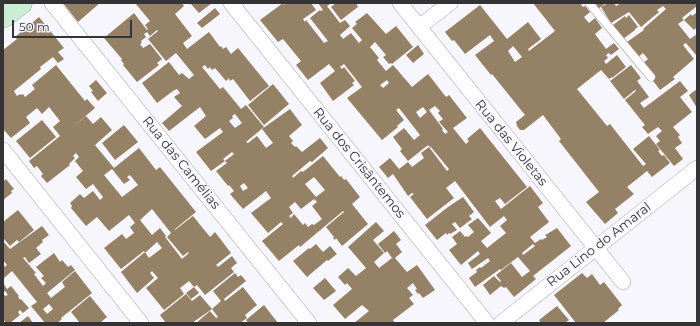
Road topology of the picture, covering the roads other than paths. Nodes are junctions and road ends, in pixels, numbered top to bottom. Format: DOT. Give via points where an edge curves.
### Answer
graph roads {
  1 [pos="21,3"];
  2 [pos="52,3"];
  3 [pos="231,3"];
  4 [pos="400,3"];
  5 [pos="450,3"];
  6 [pos="589,3"];
  7 [pos="3,17"];
  8 [pos="419,27"];
  9 [pos="650,77"];
  10 [pos="3,150"];
  11 [pos="697,168"];
  12 [pos="595,248"];
  13 [pos="623,282"];
  14 [pos="140,323"];
  15 [pos="309,323"];
  16 [pos="487,323"];
  17 [pos="502,323"];
  1 -- 7 [label="main road"];
  2 -- 15 [label="street, Rua das Camélias"];
  3 -- 16 [label="street, Rua dos Crisântemos"];
  4 -- 8 [label="street, Rua das Violetas"];
  5 -- 8 [label="street"];
  6 -- 9 [label="lane"];
  8 -- 12 [label="street, Rua das Violetas"];
  10 -- 14 [label="street"];
  11 -- 12 [label="street, Rua Lino do Amaral"];
  12 -- 13 [label="street, Rua das Violetas"];
  12 -- 17 [label="street, Rua Lino do Amaral"];
}
